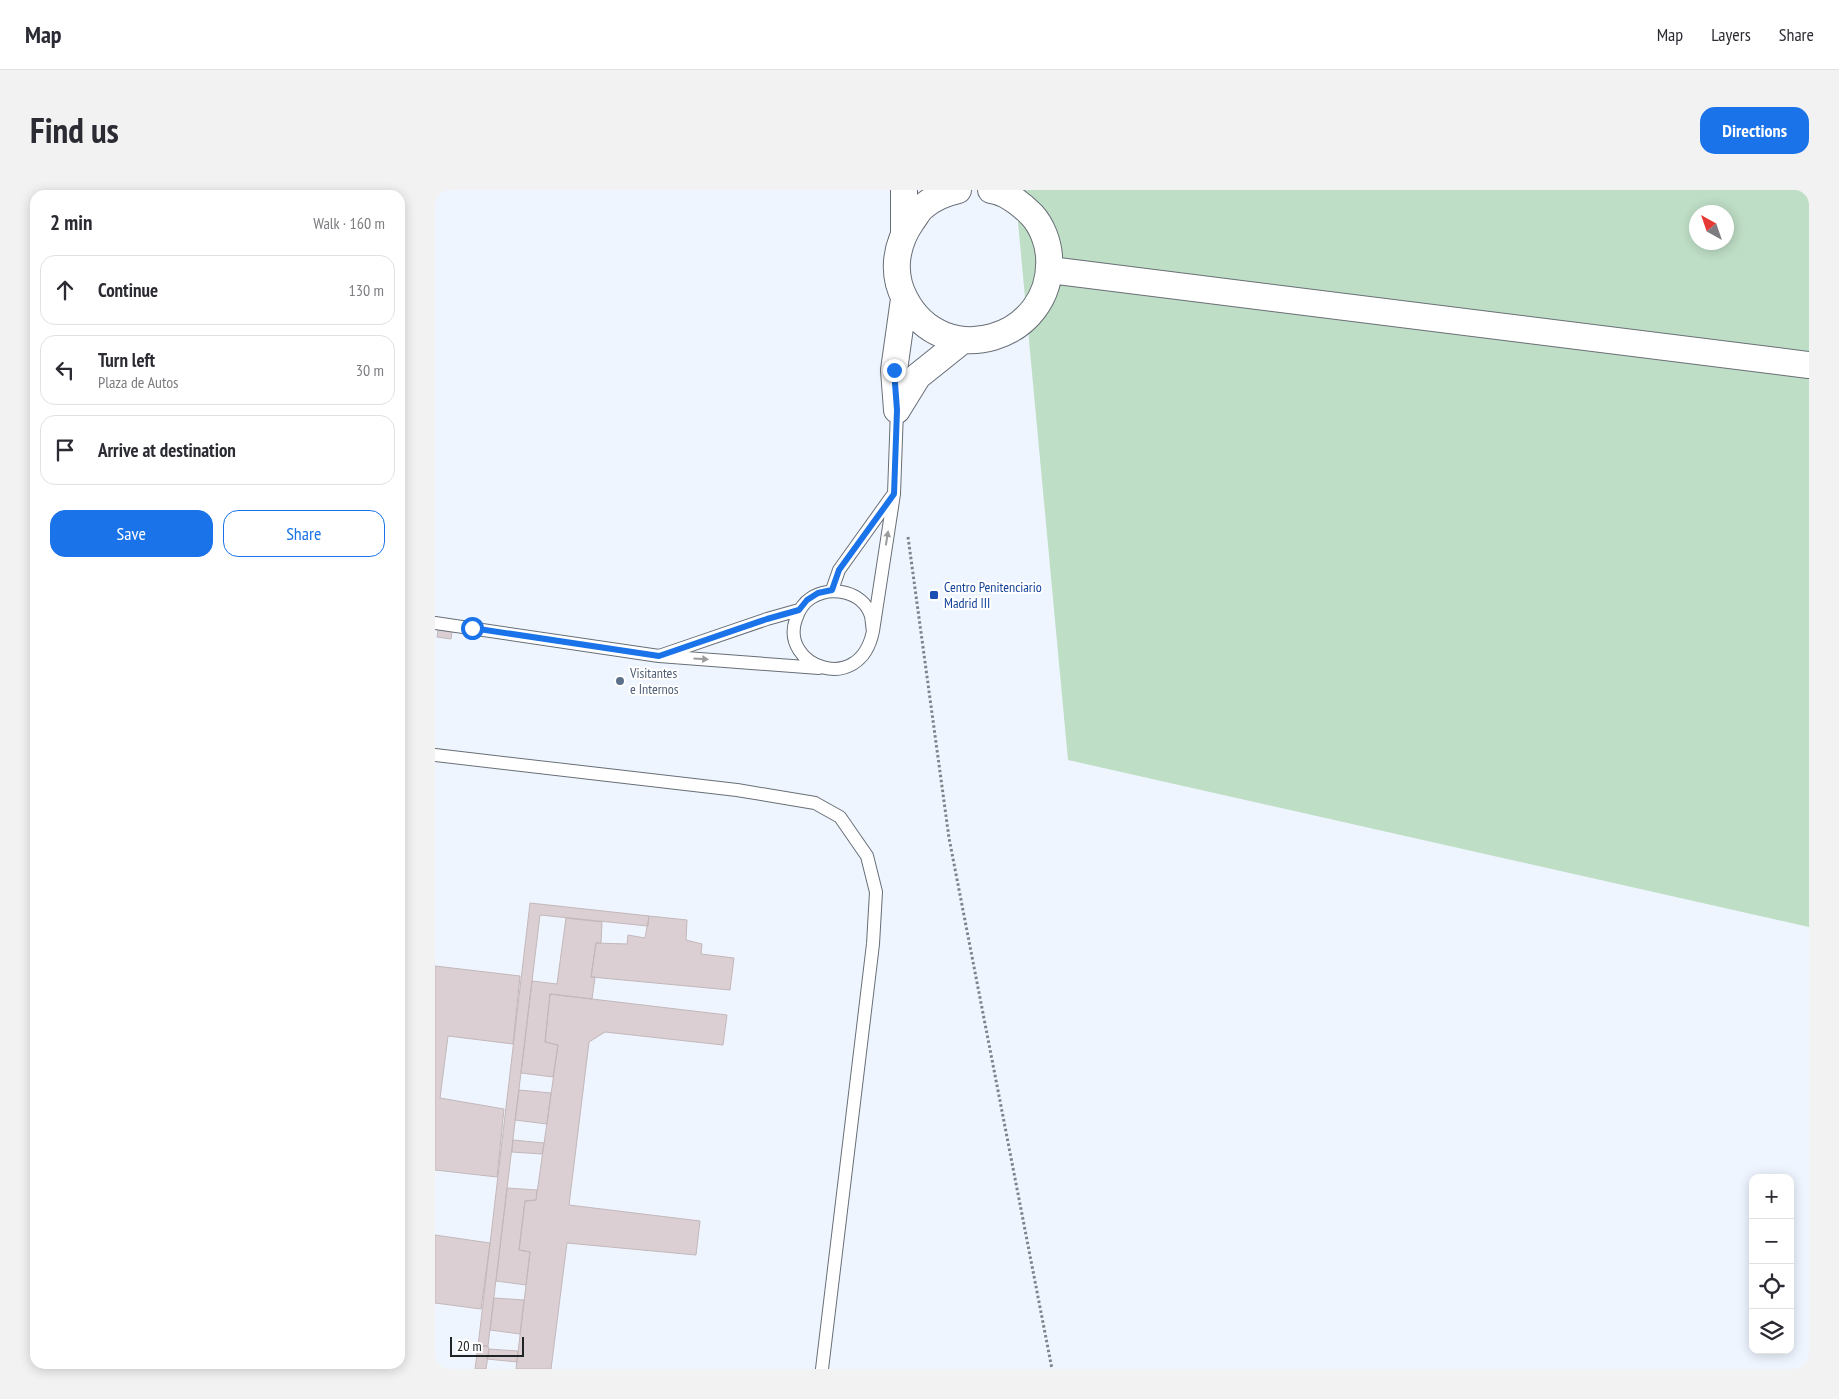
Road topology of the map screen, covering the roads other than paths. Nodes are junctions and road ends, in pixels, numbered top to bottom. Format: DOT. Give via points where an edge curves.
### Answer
graph roads {
  1 [pos="904,190"];
  2 [pos="958,190"];
  3 [pos="991,190"];
  4 [pos="904,233"];
  5 [pos="1050,270"];
  6 [pos="904,299"];
  7 [pos="963,340"];
  8 [pos="1809,365"];
  9 [pos="897,410"];
  10 [pos="894,494"];
  11 [pos="832,590"];
  12 [pos="799,610"];
  13 [pos="435,623"];
  14 [pos="873,631"];
  15 [pos="659,656"];
  16 [pos="827,669"];
  17 [pos="435,755"];
  18 [pos="822,1369"];
  1 -- 4 [label="street"];
  2 -- 4 [label="street" via="945,193 923,206"];
  3 -- 5 [label="street" via="1019,202 1037,221 1048,245"];
  4 -- 6 [label="street" via="898,250 897,275"];
  5 -- 7 [label="street" via="1043,294 1030,315 1011,331 987,339"];
  5 -- 8 [label="street"];
  6 -- 7 [label="street" via="919,318 939,333"];
  6 -- 9 [label="street" via="894,370"];
  7 -- 9 [label="street" via="918,376"];
  9 -- 10 [label="lane"];
  10 -- 11 [label="lane" via="839,570"];
  14 -- 10 [label="lane, one-way"];
  11 -- 12 [label="lane" via="818,593"];
  11 -- 14 [label="lane" via="852,594 864,604 871,615"];
  12 -- 15 [label="lane"];
  12 -- 16 [label="lane" via="795,640 808,660"];
  13 -- 15 [label="lane"];
  14 -- 16 [label="lane" via="871,644 862,657 851,665"];
  15 -- 16 [label="lane, one-way"];
  17 -- 18 [label="lane" via="737,790 815,803 841,816 867,856 875,892 873,944"];
}
